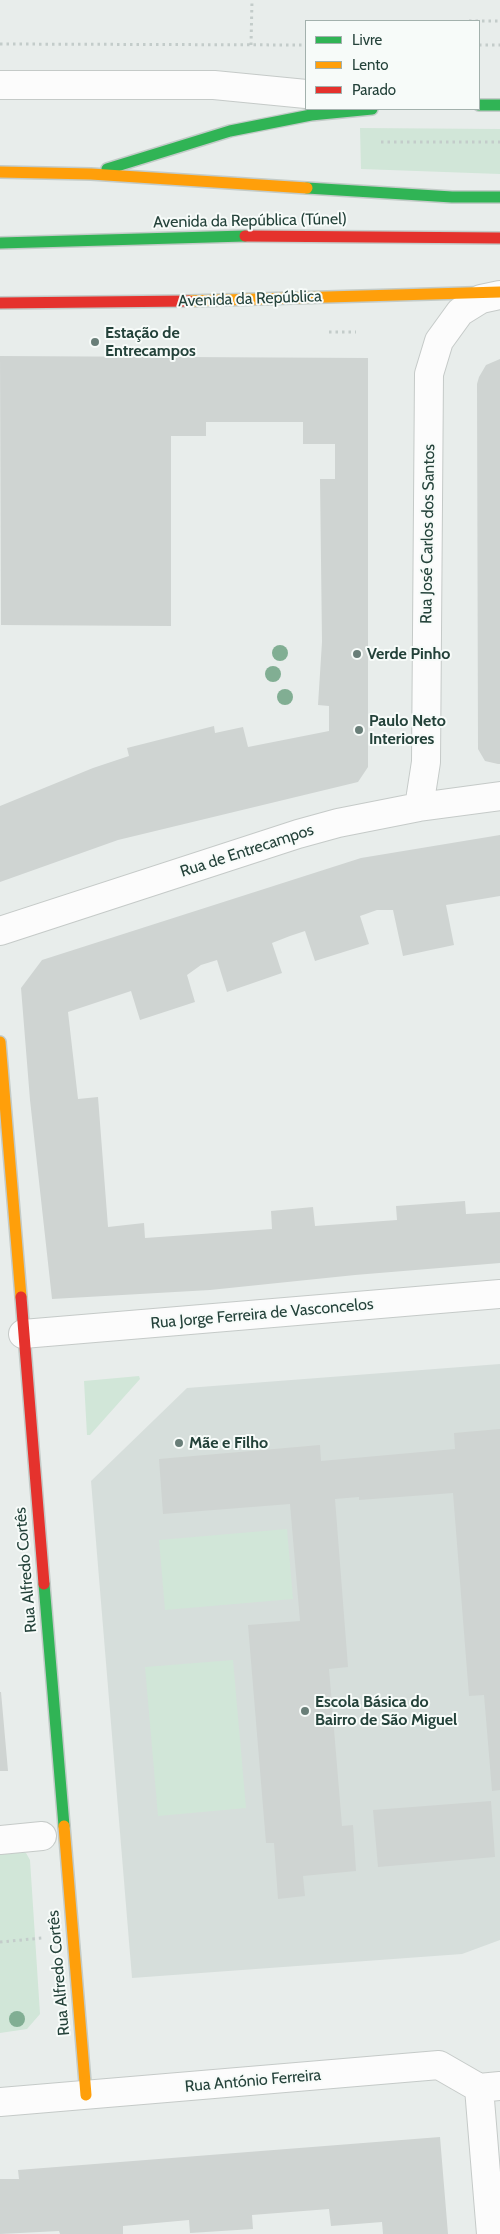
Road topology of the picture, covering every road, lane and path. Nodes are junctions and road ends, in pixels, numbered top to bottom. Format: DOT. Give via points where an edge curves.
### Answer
graph roads {
  1 [pos="252,0"];
  2 [pos="480,21"];
  3 [pos="500,21"];
  4 [pos="0,44"];
  5 [pos="251,45"];
  6 [pos="305,45"];
  7 [pos="480,45"];
  8 [pos="500,45"];
  9 [pos="0,85"];
  10 [pos="305,94"];
  11 [pos="480,105"];
  12 [pos="500,105"];
  13 [pos="362,110"];
  14 [pos="0,172"];
  15 [pos="91,174"];
  16 [pos="500,197"];
  17 [pos="500,238"];
  18 [pos="1,243"];
  19 [pos="500,294"];
  20 [pos="0,303"];
  21 [pos="328,332"];
  22 [pos="356,332"];
  23 [pos="500,796"];
  24 [pos="419,807"];
  25 [pos="0,931"];
  26 [pos="0,1042"];
  27 [pos="500,1294"];
  28 [pos="23,1334"];
  29 [pos="42,1836"];
  30 [pos="0,1840"];
  31 [pos="43,1938"];
  32 [pos="0,1942"];
  33 [pos="490,2087"];
  34 [pos="86,2095"];
  35 [pos="0,2102"];
  36 [pos="491,2234"];
  1 -- 5 [label="path"];
  2 -- 3 [label="path"];
  4 -- 5 [label="path"];
  5 -- 6 [label="path"];
  7 -- 8 [label="path"];
  9 -- 10 [label="street" via="214,85"];
  11 -- 12 [label="main road"];
  13 -- 15 [label="main road" via="311,115 230,131"];
  14 -- 15 [label="main road"];
  15 -- 16 [label="main road, Avenida da República (Túnel)" via="452,197"];
  17 -- 18 [label="main road, Avenida da República (Túnel)" via="269,235"];
  19 -- 20 [label="main road, Avenida da República"];
  19 -- 24 [label="street, Rua José Carlos dos Santos" via="481,299 460,312 439,341 429,374 426,762"];
  21 -- 22 [label="path"];
  23 -- 24 [label="street, Rua de Entrecampos"];
  24 -- 25 [label="street, Rua de Entrecampos" via="298,834"];
  26 -- 28 [label="main road, Rua Alfredo Cortês"];
  27 -- 28 [label="street, Rua Jorge Ferreira de Vasconcelos"];
  28 -- 34 [label="main road, Rua Alfredo Cortês"];
  29 -- 30 [label="street"];
  31 -- 32 [label="path"];
  33 -- 34 [label="street, Rua António Ferreira" via="439,2066"];
  33 -- 36 [label="street"];
  34 -- 35 [label="street, Rua António Ferreira"];
}
